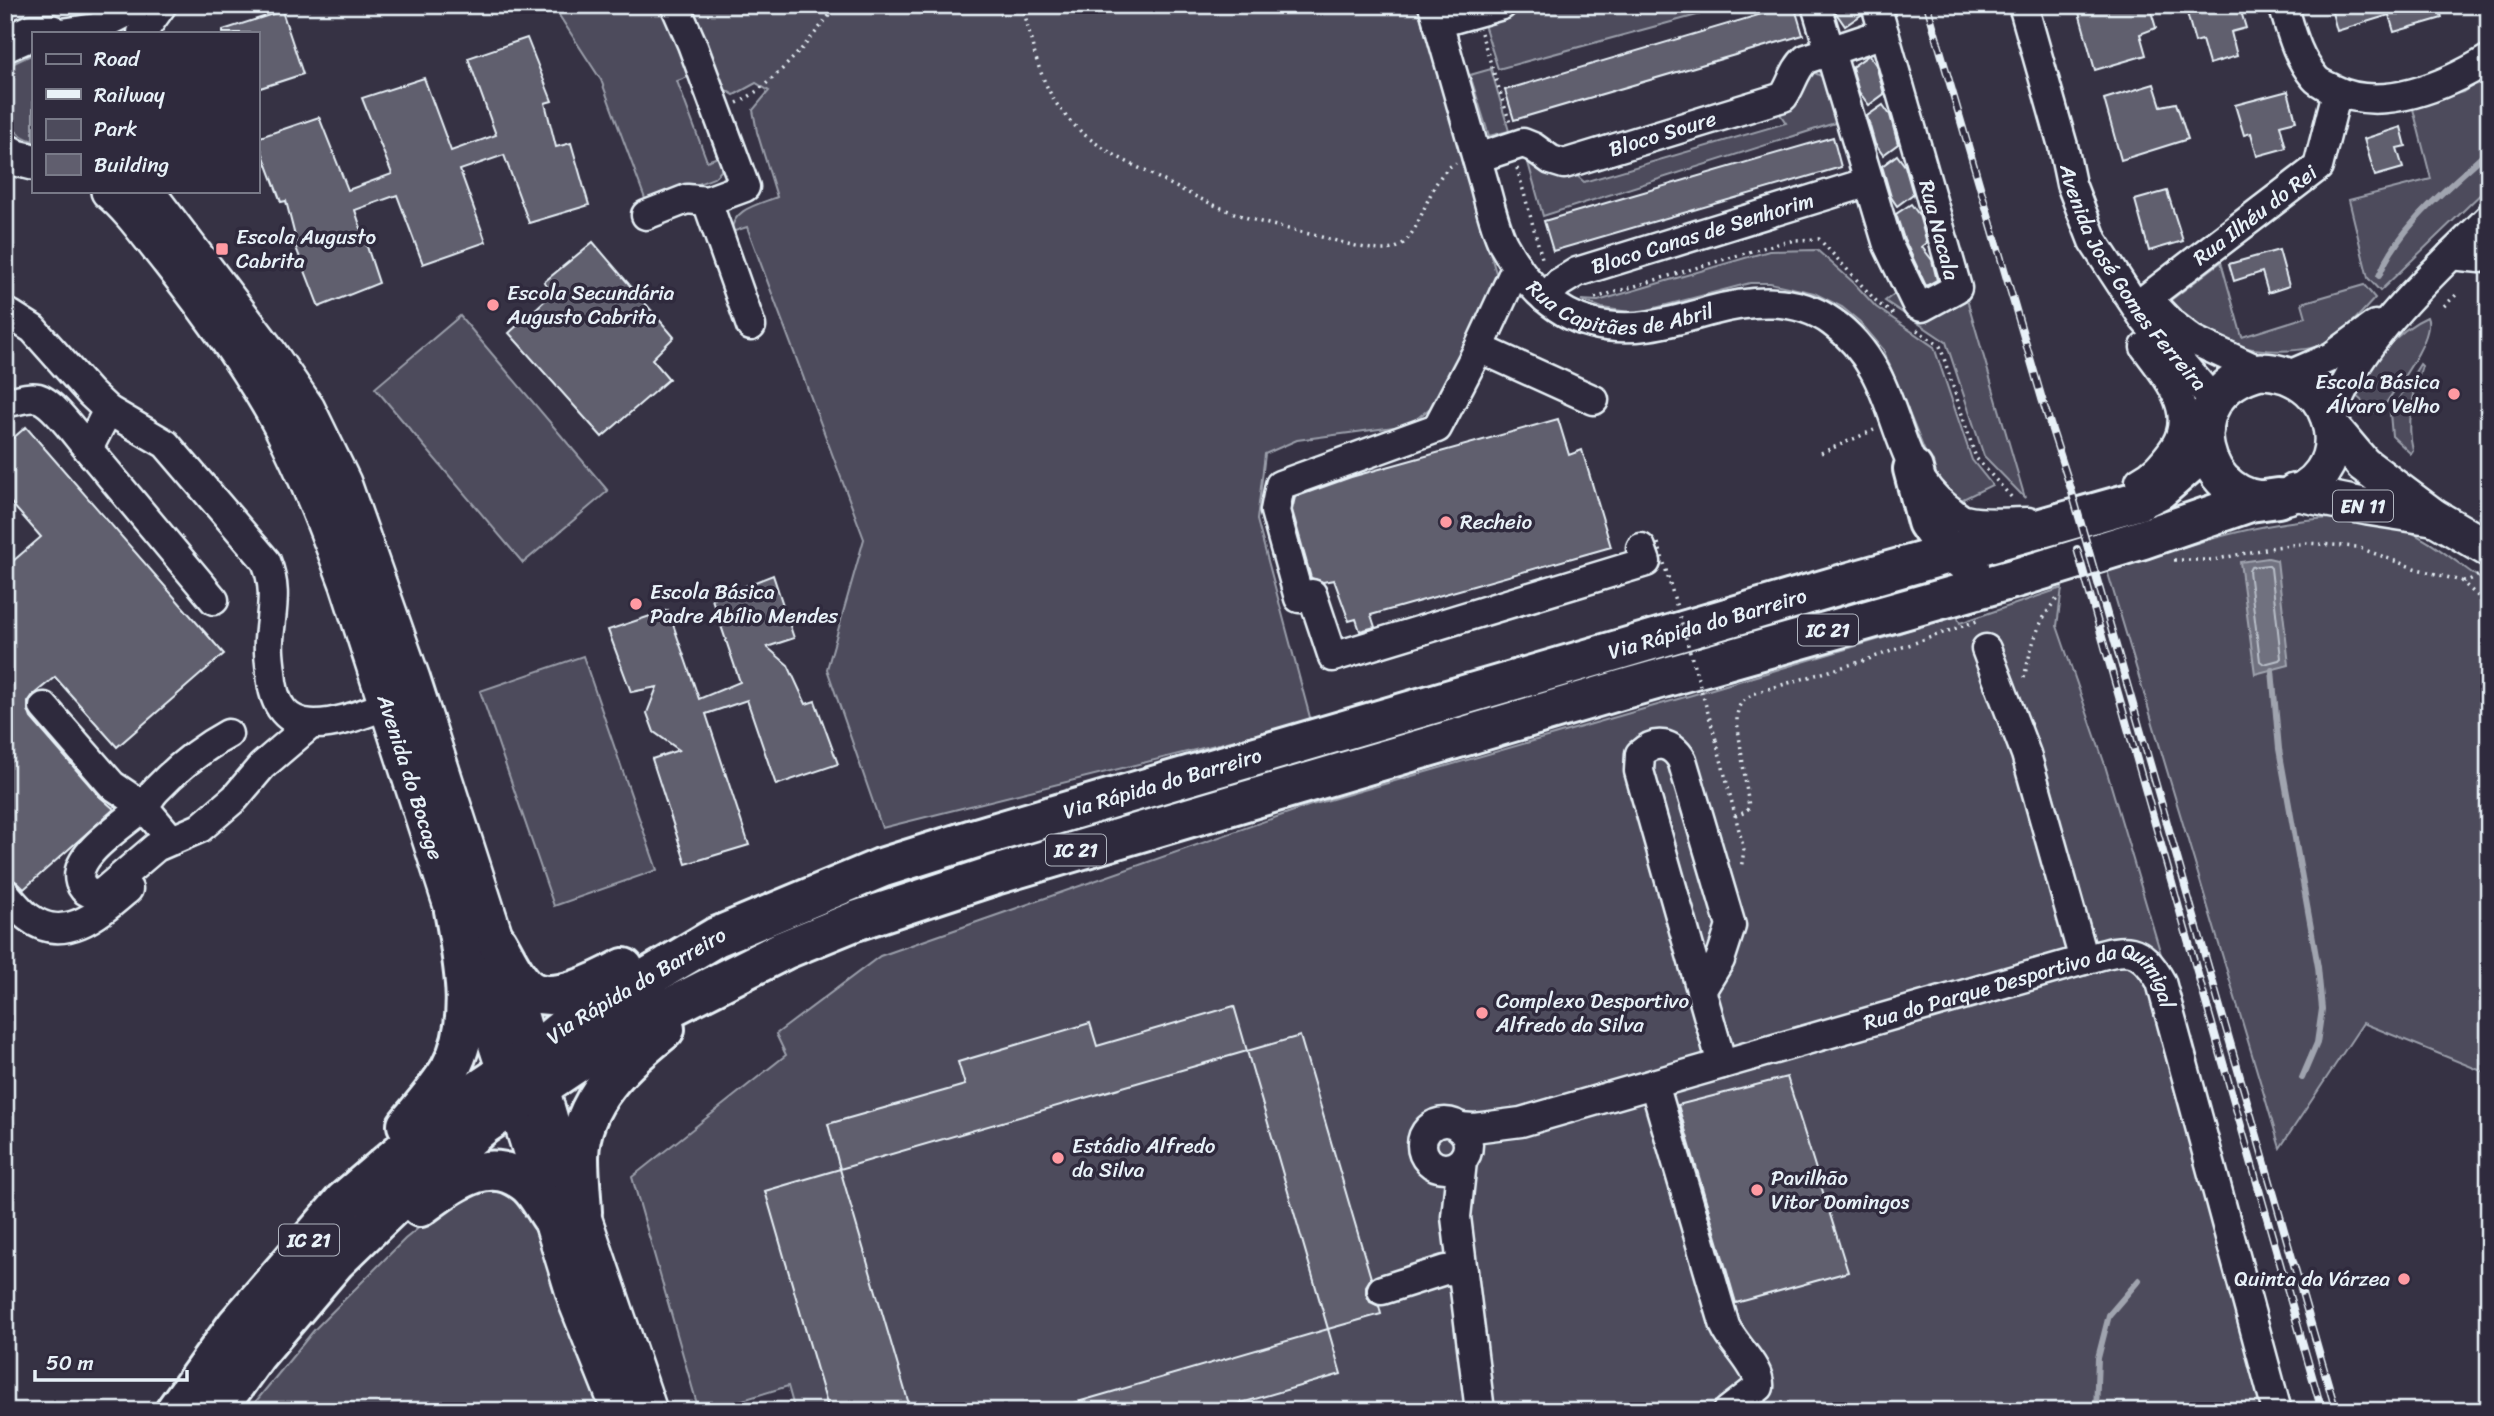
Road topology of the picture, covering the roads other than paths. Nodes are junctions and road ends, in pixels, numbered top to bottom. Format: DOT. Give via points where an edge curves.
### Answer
graph roads {
  1 [pos="141,5"];
  2 [pos="162,5"];
  3 [pos="675,5"];
  4 [pos="1502,5"];
  5 [pos="1816,5"];
  6 [pos="1876,5"];
  7 [pos="2022,5"];
  8 [pos="2283,5"];
  9 [pos="1435,14"];
  10 [pos="5,15"];
  11 [pos="50,32"];
  12 [pos="62,32"];
  13 [pos="143,32"];
  14 [pos="32,33"];
  15 [pos="1884,33"];
  16 [pos="5,44"];
  17 [pos="1830,50"];
  18 [pos="2489,59"];
  19 [pos="2337,92"];
  20 [pos="2063,146"];
  21 [pos="1477,158"];
  22 [pos="1869,181"];
  23 [pos="110,192"];
  24 [pos="147,192"];
  25 [pos="707,201"];
  26 [pos="646,215"];
  27 [pos="2489,218"];
  28 [pos="2489,249"];
  29 [pos="2451,255"];
  30 [pos="1517,266"];
  31 [pos="2115,278"];
  32 [pos="1545,298"];
  33 [pos="2147,298"];
  34 [pos="2403,304"];
  35 [pos="7,314"];
  36 [pos="751,326"];
  37 [pos="1479,348"];
  38 [pos="2275,373"];
  39 [pos="1594,400"];
  40 [pos="5,403"];
  41 [pos="108,410"];
  42 [pos="2209,415"];
  43 [pos="2330,423"];
  44 [pos="88,449"];
  45 [pos="1913,469"];
  46 [pos="2286,495"];
  47 [pos="2434,517"];
  48 [pos="2003,522"];
  49 [pos="2062,522"];
  50 [pos="1650,545"];
  51 [pos="1954,553"];
  52 [pos="2485,561"];
  53 [pos="2016,578"];
  54 [pos="1850,582"];
  55 [pos="214,600"];
  56 [pos="1986,649"];
  57 [pos="402,700"];
  58 [pos="44,707"];
  59 [pos="301,722"];
  60 [pos="228,734"];
  61 [pos="144,806"];
  62 [pos="172,840"];
  63 [pos="5,893"];
  64 [pos="454,910"];
  65 [pos="716,937"];
  66 [pos="497,942"];
  67 [pos="2084,960"];
  68 [pos="726,978"];
  69 [pos="1701,991"];
  70 [pos="1722,1064"];
  71 [pos="523,1079"];
  72 [pos="1654,1084"];
  73 [pos="1521,1122"];
  74 [pos="1459,1127"];
  75 [pos="1464,1158"];
  76 [pos="1433,1166"];
  77 [pos="344,1201"];
  78 [pos="566,1214"];
  79 [pos="1456,1217"];
  80 [pos="336,1261"];
  81 [pos="1463,1271"];
  82 [pos="1382,1290"];
  83 [pos="175,1411"];
  84 [pos="216,1411"];
  85 [pos="620,1411"];
  86 [pos="649,1411"];
  87 [pos="1480,1411"];
  88 [pos="1728,1411"];
  89 [pos="2277,1411"];
  1 -- 12 [label="street" via="96,28"];
  2 -- 13 [label="street"];
  3 -- 25 [label="street" via="745,187"];
  4 -- 9 [label="street" via="1474,13"];
  5 -- 17 [label="street, Rua Nacala"];
  6 -- 15 [label="street, Rua Nacala"];
  7 -- 20 [label="street, Avenida José Gomes Ferreira"];
  8 -- 19 [label="street" via="2299,56 2317,81"];
  9 -- 21 [label="street, Rua Capitães de Abril"];
  10 -- 11 [label="main road"];
  14 -- 16 [label="main road"];
  15 -- 17 [label="street"];
  15 -- 22 [label="street, Rua Nacala" via="1957,288 1922,307 1917,305 1888,245"];
  17 -- 21 [label="street, Bloco Soure" via="1798,66 1783,97 1564,164 1523,144"];
  17 -- 22 [label="street, Rua Nacala"];
  18 -- 19 [label="street" via="2437,86 2384,100 2357,99"];
  19 -- 33 [label="street, Rua Ilhéu do Rei" via="2318,167"];
  20 -- 31 [label="street, Avenida José Gomes Ferreira" via="2071,184 2093,241"];
  20 -- 33 [label="street, Avenida José Gomes Ferreira" via="2127,270"];
  21 -- 30 [label="street, Rua Capitães de Abril" via="1502,241"];
  22 -- 32 [label="street, Bloco Canas de Senhorim" via="1577,272"];
  23 -- 57 [label="main road, Avenida do Bocage" via="179,274 242,361 281,426"];
  24 -- 57 [label="main road, Avenida do Bocage" via="307,410 343,483"];
  25 -- 26 [label="street" via="687,200"];
  25 -- 36 [label="street"];
  27 -- 29 [label="street"];
  28 -- 29 [label="street" via="2480,258"];
  29 -- 34 [label="street"];
  30 -- 32 [label="street, Rua Capitães de Abril"];
  30 -- 37 [label="street"];
  31 -- 42 [label="street, Avenida José Gomes Ferreira"];
  31 -- 48 [label="street" via="2130,327 2181,400 2180,441 2143,480"];
  32 -- 45 [label="street, Rua Capitães de Abril" via="1567,314 1610,327 1659,325 1734,304 1759,302 1812,311 1849,337 1874,371"];
  33 -- 38 [label="street, Avenida José Gomes Ferreira" via="2193,340"];
  34 -- 38 [label="street" via="2330,357"];
  34 -- 43 [label="street" via="2347,379"];
  35 -- 41 [label="street" via="33,329"];
  37 -- 39 [label="street"];
  37 -- 50 [label="street" via="1437,428 1280,485 1275,511 1299,598 1312,594 1333,657 1646,562"];
  38 -- 42 [label="main road" via="2245,375 2230,383"];
  38 -- 43 [label="main road, EN 11" via="2308,385 2322,401"];
  40 -- 44 [label="street" via="40,398"];
  41 -- 44 [label="street"];
  41 -- 59 [label="street" via="166,444 266,561 274,597 269,643 272,687 283,712"];
  42 -- 46 [label="main road, EN 11" via="2207,452 2216,473 2234,489 2255,498"];
  42 -- 49 [label="highway, Via Rápida do Barreiro / IC 21" via="2190,463 2159,490 2137,501"];
  43 -- 46 [label="main road, EN 11" via="2332,448 2325,470 2313,482"];
  43 -- 47 [label="main road, EN 11" via="2363,464"];
  44 -- 55 [label="street"];
  45 -- 48 [label="street, Rua Capitães de Abril" via="1959,517"];
  45 -- 51 [label="highway" via="1927,522"];
  45 -- 54 [label="highway" via="1906,533 1883,563"];
  46 -- 47 [label="main road, EN 11"];
  46 -- 53 [label="highway, Via Rápida do Barreiro / IC 21" via="2250,502"];
  47 -- 52 [label="main road, EN 11"];
  48 -- 49 [label="street, Rua Capitães de Abril"];
  49 -- 51 [label="highway, Via Rápida do Barreiro / IC 21"];
  51 -- 53 [label="highway" via="1993,577"];
  51 -- 54 [label="highway, Via Rápida do Barreiro / IC 21"];
  53 -- 68 [label="highway, Via Rápida do Barreiro / IC 21" via="995,875 855,921"];
  54 -- 65 [label="highway, Via Rápida do Barreiro / IC 21" via="976,838 881,868"];
  56 -- 67 [label="street" via="2026,754"];
  57 -- 59 [label="street" via="345,720"];
  57 -- 64 [label="main road, Avenida do Bocage"];
  57 -- 66 [label="main road, Avenida do Bocage"];
  58 -- 61 [label="street" via="112,785"];
  59 -- 62 [label="street" via="241,762 185,818"];
  60 -- 61 [label="street" via="199,752 154,791"];
  61 -- 62 [label="street"];
  61 -- 62 [label="street" via="82,862 78,876 82,888 101,894 156,847"];
  62 -- 63 [label="street" via="159,862 89,921 48,926 29,918"];
  64 -- 71 [label="main road, Avenida do Bocage"];
  64 -- 77 [label="highway" via="465,1003 462,1035 452,1066"];
  65 -- 66 [label="highway" via="648,956 564,994 544,995 528,990"];
  65 -- 71 [label="highway, Via Rápida do Barreiro / IC 21" via="566,1026"];
  66 -- 71 [label="main road, Avenida do Bocage"];
  67 -- 70 [label="street, Rua do Parque Desportivo da Quimigal"];
  67 -- 89 [label="street, Rua do Parque Desportivo da Quimigal" via="2119,951 2133,953 2150,962 2161,982"];
  68 -- 71 [label="highway, Via Rápida do Barreiro / IC 21"];
  68 -- 78 [label="highway" via="618,1070 598,1095 585,1124"];
  69 -- 69 [label="street" via="1720,960 1731,926 1682,761 1676,750 1653,746 1640,754 1639,771"];
  69 -- 70 [label="street"];
  70 -- 72 [label="street, Rua do Parque Desportivo da Quimigal"];
  71 -- 77 [label="highway, Via Rápida do Barreiro / IC 21" via="455,1106"];
  71 -- 78 [label="main road, Avenida do Bocage"];
  71 -- 80 [label="highway, Via Rápida do Barreiro / IC 21"];
  72 -- 73 [label="street, Rua do Parque Desportivo da Quimigal"];
  72 -- 88 [label="street" via="1725,1326 1760,1380 1759,1387"];
  73 -- 74 [label="street, Rua do Parque Desportivo da Quimigal"];
  73 -- 75 [label="street"];
  74 -- 75 [label="street" via="1468,1139"];
  74 -- 76 [label="street" via="1445,1122 1426,1132 1423,1153"];
  75 -- 76 [label="street" via="1448,1169"];
  75 -- 79 [label="street"];
  76 -- 79 [label="street"];
  77 -- 83 [label="highway, Via Rápida do Barreiro / IC 21" via="245,1316"];
  78 -- 80 [label="highway" via="513,1174 497,1170 478,1173 448,1187 374,1241"];
  78 -- 85 [label="main road, Avenida do Bocage" via="581,1315"];
  78 -- 86 [label="main road, Avenida do Bocage"];
  79 -- 81 [label="street"];
  80 -- 84 [label="highway, Via Rápida do Barreiro / IC 21" via="256,1355"];
  81 -- 82 [label="street" via="1445,1270"];
  81 -- 87 [label="street"];
}
